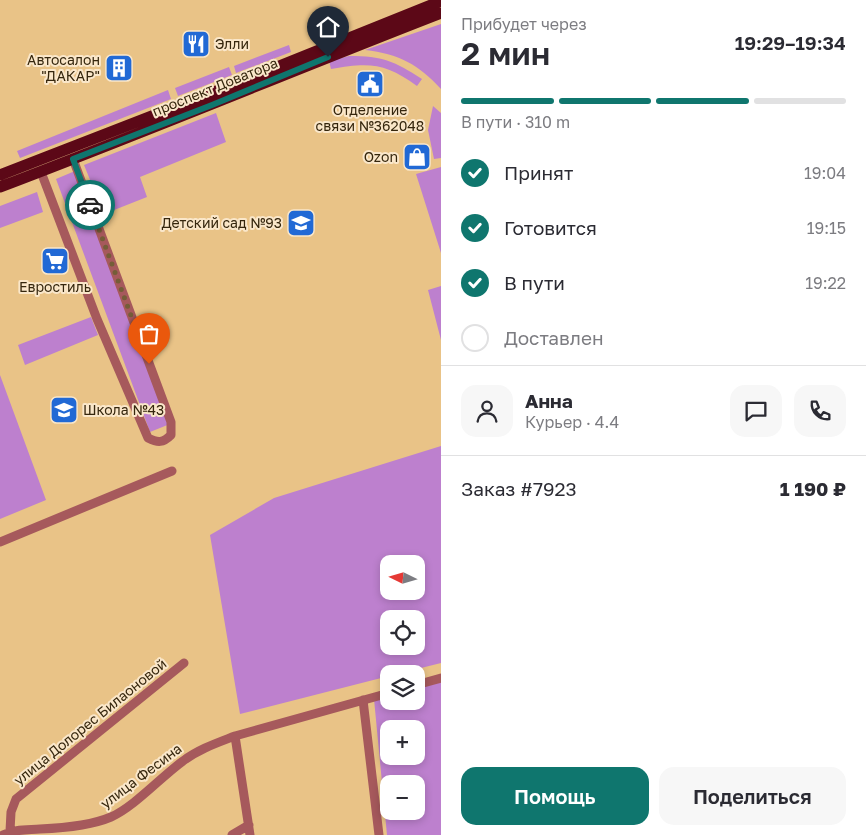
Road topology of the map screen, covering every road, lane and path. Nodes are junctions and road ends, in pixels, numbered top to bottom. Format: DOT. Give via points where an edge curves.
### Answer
graph roads {
  1 [pos="441,1"];
  2 [pos="441,13"];
  3 [pos="73,159"];
  4 [pos="41,172"];
  5 [pos="0,175"];
  6 [pos="0,187"];
  7 [pos="172,471"];
  8 [pos="0,542"];
  9 [pos="184,663"];
  10 [pos="441,678"];
  11 [pos="425,682"];
  12 [pos="380,695"];
  13 [pos="363,700"];
  14 [pos="235,736"];
  15 [pos="249,825"];
  16 [pos="6,833"];
  17 [pos="232,835"];
  18 [pos="250,835"];
  19 [pos="379,835"];
  1 -- 5 [label="main road, проспект Доватора"];
  2 -- 3 [label="main road, проспект Доватора"];
  3 -- 4 [label="main road, проспект Доватора"];
  3 -- 4 [label="street" via="171,422 171,435 167,440 157,443 148,438 97,319"];
  4 -- 6 [label="main road, проспект Доватора"];
  7 -- 8 [label="street"];
  9 -- 16 [label="street, улица Долорес Билаоновой" via="16,800"];
  10 -- 11 [label="street"];
  12 -- 13 [label="street, улица Фесина"];
  13 -- 14 [label="street, улица Фесина"];
  13 -- 19 [label="street"];
  14 -- 15 [label="street"];
  14 -- 16 [label="street, улица Фесина" via="195,753 115,816 52,829"];
  15 -- 17 [label="street"];
  15 -- 18 [label="street"];
}
